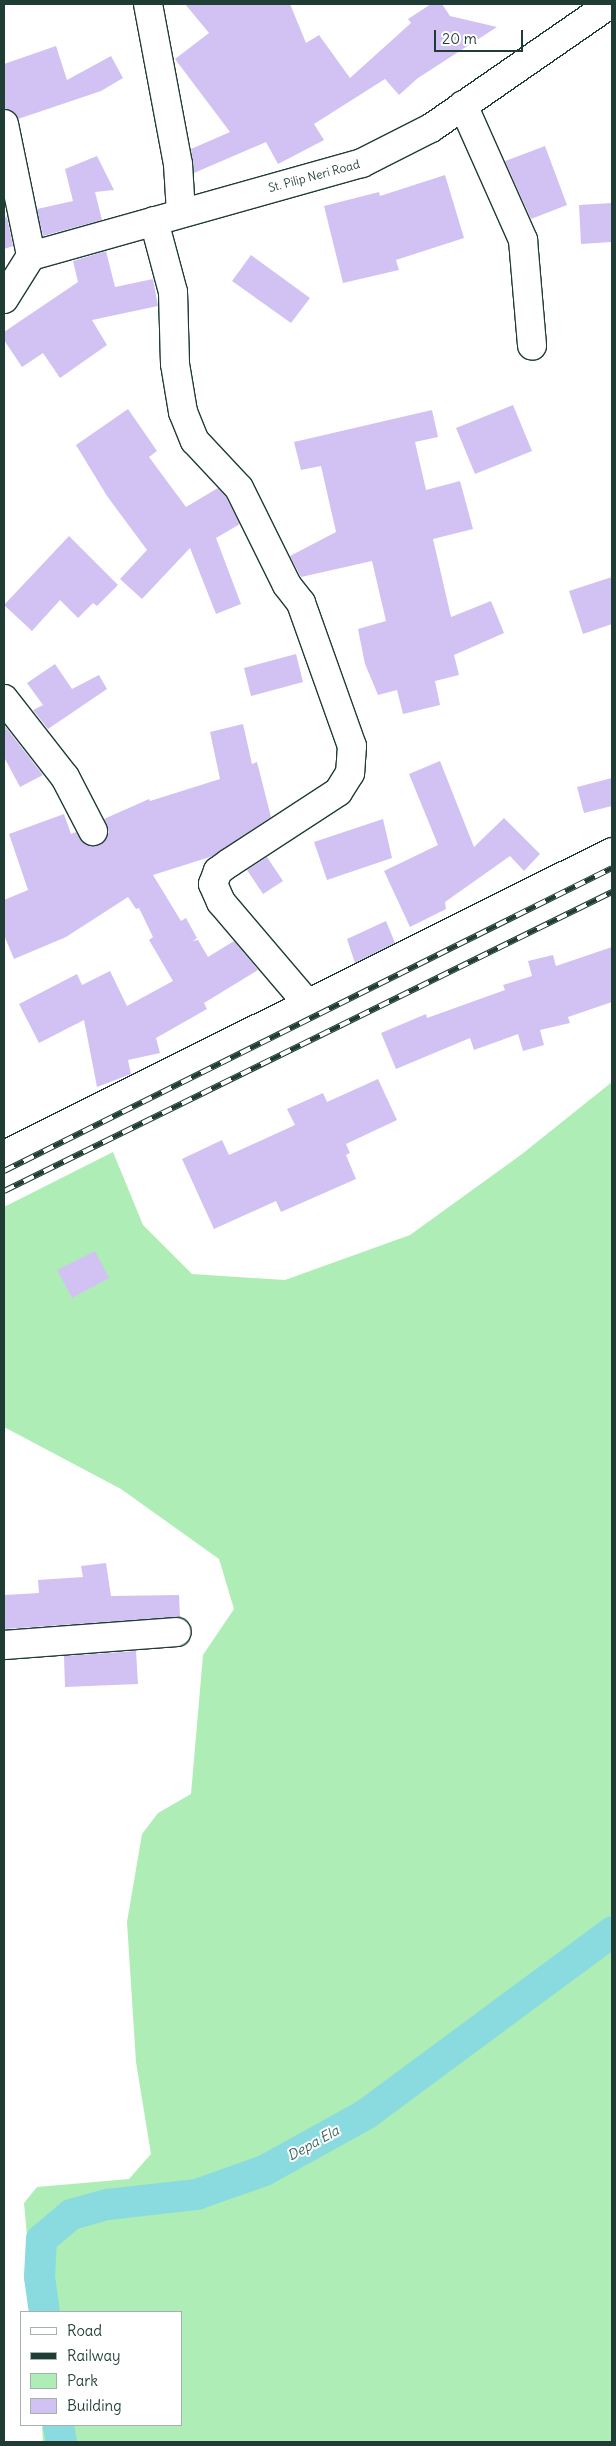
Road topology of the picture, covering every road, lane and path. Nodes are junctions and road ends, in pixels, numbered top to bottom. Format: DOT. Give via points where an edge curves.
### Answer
graph roads {
  1 [pos="148,4"];
  2 [pos="610,4"];
  3 [pos="463,105"];
  4 [pos="4,124"];
  5 [pos="181,213"];
  6 [pos="154,221"];
  7 [pos="31,256"];
  8 [pos="4,299"];
  9 [pos="532,346"];
  10 [pos="4,699"];
  11 [pos="93,832"];
  12 [pos="612,852"];
  13 [pos="307,1003"];
  14 [pos="4,1155"];
  15 [pos="177,1632"];
  16 [pos="4,1645"];
  1 -- 5 [label="street" via="178,164"];
  2 -- 3 [label="street, St. Pilip Neri Road"];
  3 -- 5 [label="street, St. Pilip Neri Road" via="431,128 362,163"];
  3 -- 9 [label="street" via="523,240"];
  4 -- 7 [label="street"];
  5 -- 6 [label="street, St. Pilip Neri Road"];
  6 -- 7 [label="street, St. Pilip Neri Road"];
  6 -- 13 [label="street" via="173,292 175,364 184,412 195,441 239,488 287,584 301,603 352,746 350,773 338,792 229,863 218,872 213,884 221,902"];
  7 -- 8 [label="street"];
  10 -- 11 [label="street" via="65,778"];
  12 -- 13 [label="street"];
  13 -- 14 [label="street"];
  15 -- 16 [label="street"];
}
